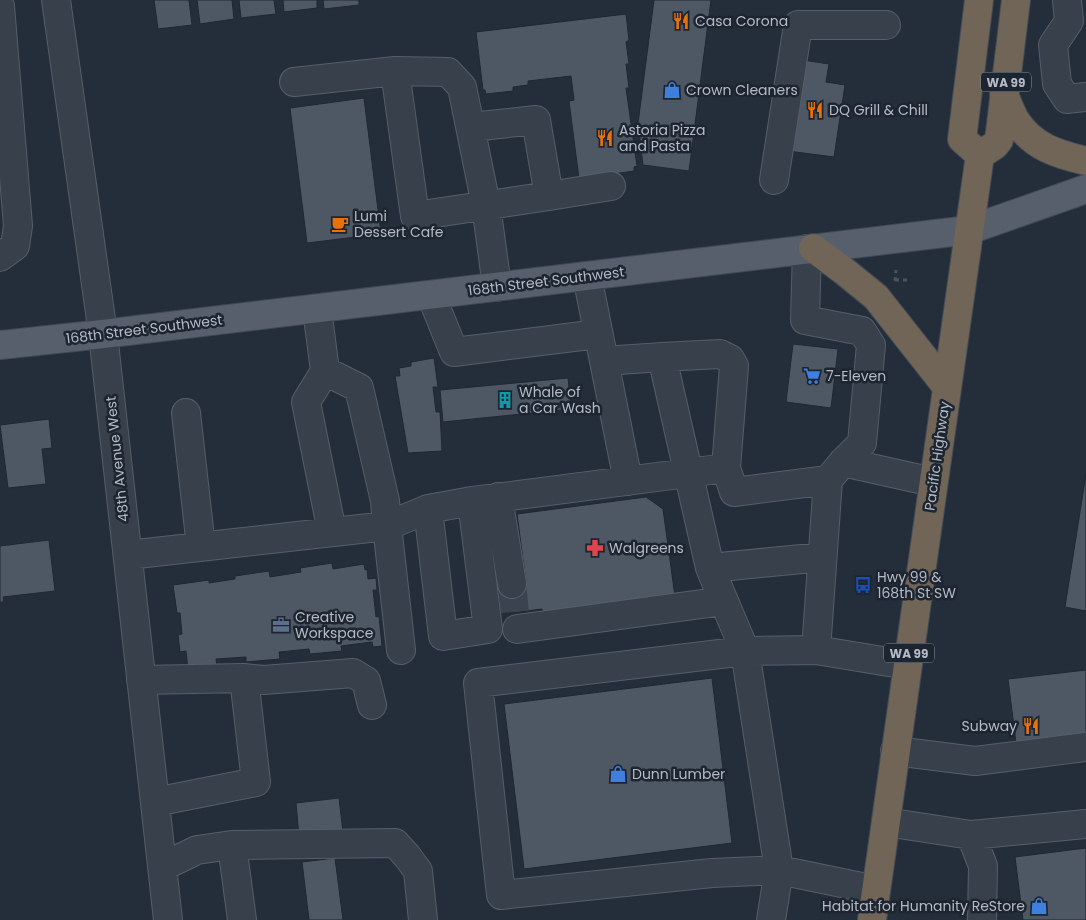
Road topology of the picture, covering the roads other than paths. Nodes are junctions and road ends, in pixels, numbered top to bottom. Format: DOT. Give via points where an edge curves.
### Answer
graph roads {
  1 [pos="6,0"];
  2 [pos="56,0"];
  3 [pos="979,0"];
  4 [pos="1016,0"];
  5 [pos="0,1"];
  6 [pos="1073,1"];
  7 [pos="0,6"];
  8 [pos="886,25"];
  9 [pos="395,71"];
  10 [pos="294,82"];
  11 [pos="1004,95"];
  12 [pos="1086,97"];
  13 [pos="471,127"];
  14 [pos="980,155"];
  15 [pos="1086,161"];
  16 [pos="774,180"];
  17 [pos="611,186"];
  18 [pos="1086,189"];
  19 [pos="549,196"];
  20 [pos="486,205"];
  21 [pos="969,230"];
  22 [pos="810,249"];
  23 [pos="0,257"];
  24 [pos="587,276"];
  25 [pos="497,287"];
  26 [pos="431,295"];
  27 [pos="317,309"];
  28 [pos="103,334"];
  29 [pos="598,334"];
  30 [pos="0,345"];
  31 [pos="662,357"];
  32 [pos="604,362"];
  33 [pos="325,371"];
  34 [pos="947,386"];
  35 [pos="186,413"];
  36 [pos="726,468"];
  37 [pos="836,471"];
  38 [pos="688,472"];
  39 [pos="628,481"];
  40 [pos="933,482"];
  41 [pos="485,499"];
  42 [pos="428,509"];
  43 [pos="387,526"];
  44 [pos="332,532"];
  45 [pos="201,547"];
  46 [pos="128,555"];
  47 [pos="822,557"];
  48 [pos="710,568"];
  49 [pos="512,584"];
  50 [pos="724,601"];
  51 [pos="488,629"];
  52 [pos="401,650"];
  53 [pos="816,650"];
  54 [pos="745,651"];
  55 [pos="908,665"];
  56 [pos="244,678"];
  57 [pos="142,680"];
  58 [pos="372,705"];
  59 [pos="1086,746"];
  60 [pos="895,751"];
  61 [pos="155,802"];
  62 [pos="886,822"];
  63 [pos="1086,824"];
  64 [pos="971,835"];
  65 [pos="232,844"];
  66 [pos="162,867"];
  67 [pos="779,870"];
  68 [pos="876,890"];
  69 [pos="168,920"];
  70 [pos="242,920"];
  71 [pos="422,920"];
  72 [pos="771,920"];
  73 [pos="872,920"];
  74 [pos="982,920"];
  1 -- 5 [label="street"];
  2 -- 28 [label="street, 48th Avenue West"];
  3 -- 14 [label="highway, WA 99" via="962,139"];
  4 -- 11 [label="highway, WA 99"];
  6 -- 12 [label="street" via="1069,22 1054,45 1057,84 1067,99"];
  7 -- 23 [label="street" via="18,226 15,246"];
  8 -- 16 [label="street" via="798,25"];
  9 -- 10 [label="street"];
  9 -- 13 [label="street" via="448,72 462,87"];
  9 -- 20 [label="street" via="415,216"];
  11 -- 14 [label="highway, WA 99" via="999,140"];
  11 -- 15 [label="highway" via="1016,120 1033,141 1061,155"];
  13 -- 19 [label="street" via="536,120"];
  13 -- 20 [label="street"];
  14 -- 21 [label="highway, Pacific Highway / WA 99"];
  17 -- 19 [label="street"];
  18 -- 21 [label="main road, 168th Street Southwest"];
  19 -- 20 [label="street"];
  20 -- 25 [label="street"];
  21 -- 22 [label="main road, 168th Street Southwest"];
  21 -- 34 [label="highway, Pacific Highway / WA 99"];
  22 -- 24 [label="main road, 168th Street Southwest"];
  22 -- 34 [label="highway" via="876,297"];
  22 -- 37 [label="street" via="804,320 862,330 871,344 862,443"];
  24 -- 25 [label="main road, 168th Street Southwest"];
  24 -- 29 [label="street"];
  25 -- 26 [label="main road, 168th Street Southwest"];
  26 -- 27 [label="main road, 168th Street Southwest"];
  26 -- 29 [label="street" via="454,352"];
  27 -- 28 [label="main road, 168th Street Southwest"];
  27 -- 33 [label="street"];
  28 -- 30 [label="main road, 168th Street Southwest"];
  28 -- 46 [label="street, 48th Avenue West"];
  29 -- 32 [label="street"];
  31 -- 32 [label="street"];
  31 -- 36 [label="street" via="720,354 730,359 734,366"];
  31 -- 38 [label="street"];
  32 -- 39 [label="street"];
  33 -- 43 [label="street" via="359,388 385,501"];
  33 -- 44 [label="street" via="306,402"];
  34 -- 40 [label="highway, Pacific Highway / WA 99"];
  35 -- 45 [label="street"];
  36 -- 37 [label="street" via="734,492"];
  36 -- 38 [label="street"];
  37 -- 40 [label="street"];
  37 -- 47 [label="street"];
  38 -- 39 [label="street"];
  38 -- 48 [label="street"];
  39 -- 41 [label="street"];
  40 -- 55 [label="highway, Pacific Highway / WA 99"];
  41 -- 42 [label="street"];
  41 -- 49 [label="street"];
  41 -- 51 [label="street"];
  42 -- 43 [label="street"];
  42 -- 51 [label="street" via="444,636"];
  43 -- 44 [label="street"];
  43 -- 52 [label="street"];
  44 -- 45 [label="street"];
  45 -- 46 [label="street"];
  46 -- 57 [label="street, 48th Avenue West"];
  47 -- 48 [label="street"];
  47 -- 53 [label="street"];
  48 -- 50 [label="street"];
  50 -- 51 [label="street" via="516,621"];
  50 -- 54 [label="street"];
  53 -- 54 [label="street"];
  53 -- 55 [label="street"];
  54 -- 67 [label="street"];
  54 -- 67 [label="street" via="478,682 501,895 712,873"];
  55 -- 60 [label="highway, Pacific Highway / WA 99"];
  56 -- 57 [label="street"];
  56 -- 58 [label="street" via="264,680 353,673 366,680"];
  56 -- 61 [label="street" via="256,782"];
  57 -- 61 [label="street, 48th Avenue West"];
  59 -- 60 [label="street" via="975,761"];
  60 -- 62 [label="highway, Pacific Highway / WA 99"];
  61 -- 66 [label="street, 48th Avenue West"];
  62 -- 64 [label="street"];
  62 -- 68 [label="highway, Pacific Highway / WA 99"];
  63 -- 64 [label="street"];
  64 -- 74 [label="street" via="983,866"];
  65 -- 66 [label="street" via="197,850"];
  65 -- 70 [label="street"];
  65 -- 71 [label="street" via="395,843 418,871"];
  66 -- 69 [label="street, 48th Avenue West"];
  67 -- 68 [label="street"];
  67 -- 72 [label="street"];
  68 -- 73 [label="highway, Pacific Highway / WA 99"];
}
